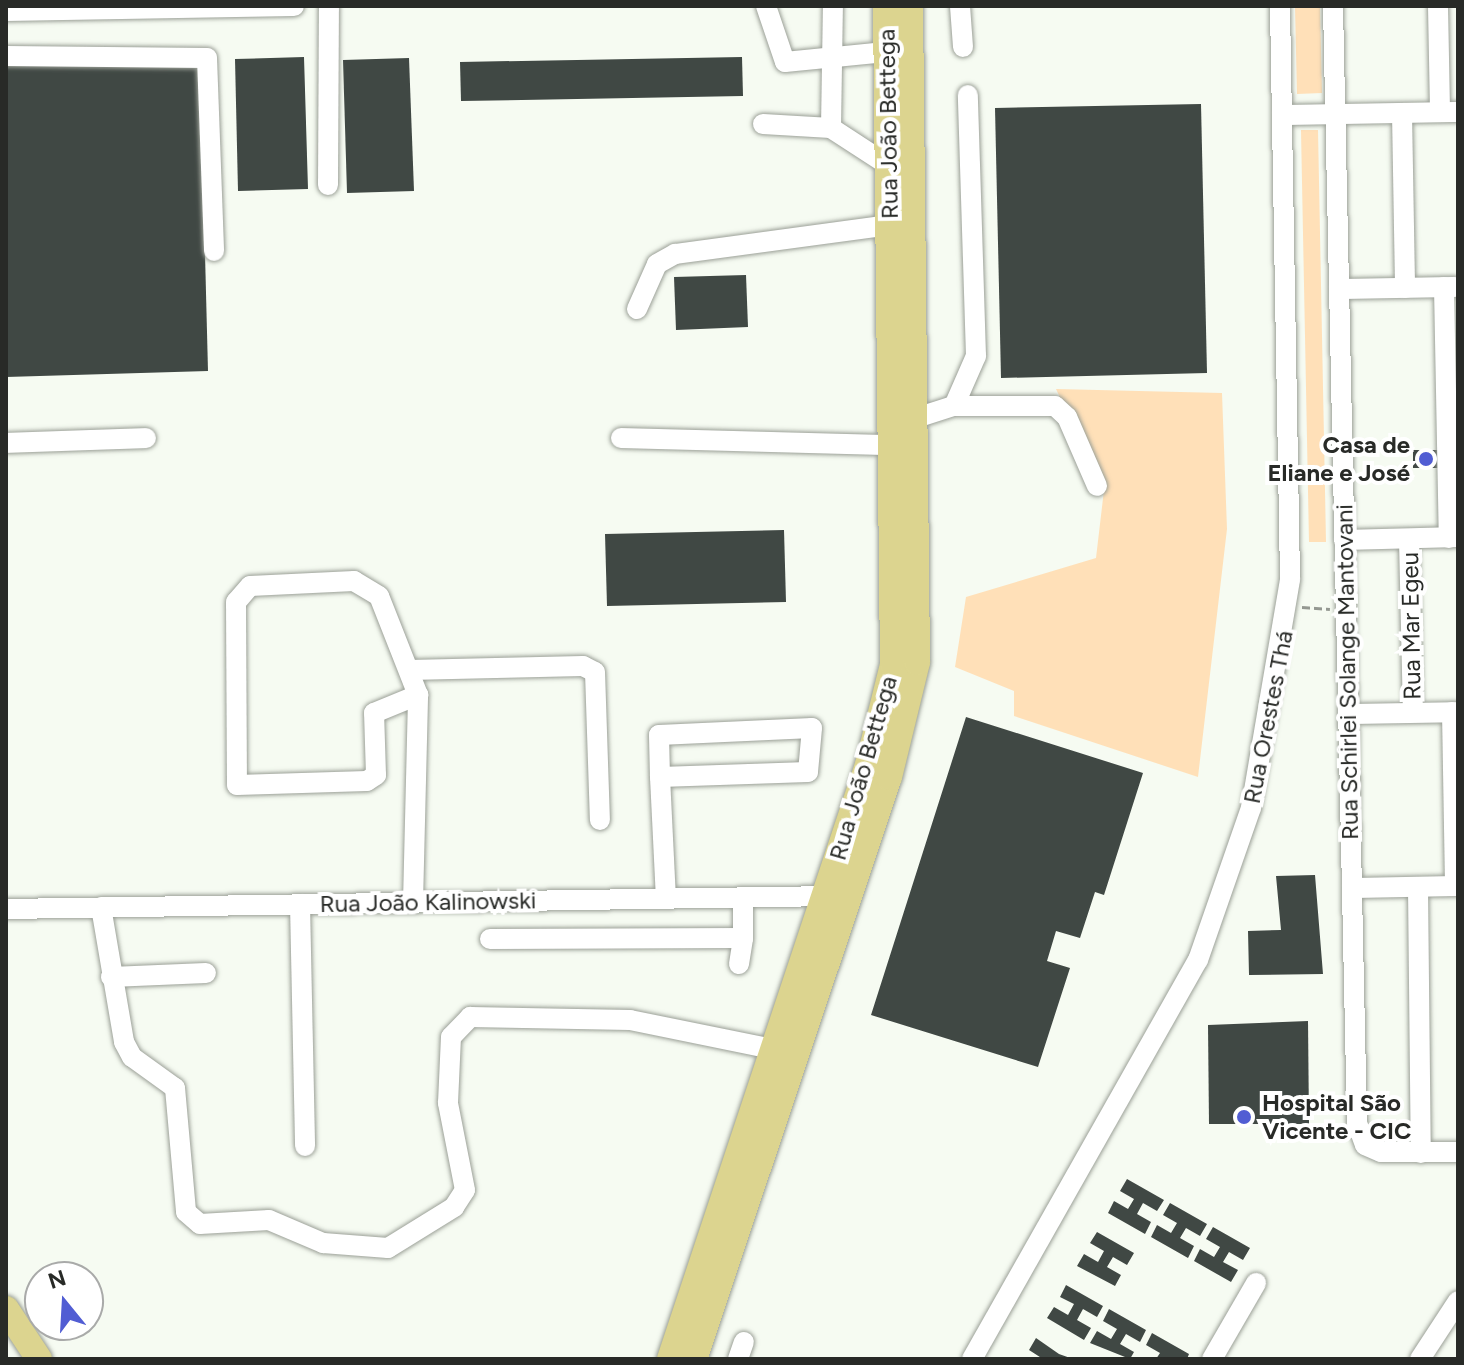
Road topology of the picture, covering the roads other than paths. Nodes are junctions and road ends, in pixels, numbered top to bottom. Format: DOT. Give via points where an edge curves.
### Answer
graph roads {
  1 [pos="260,6"];
  2 [pos="285,6"];
  3 [pos="294,6"];
  4 [pos="329,6"];
  5 [pos="766,6"];
  6 [pos="833,6"];
  7 [pos="886,6"];
  8 [pos="910,6"];
  9 [pos="960,6"];
  10 [pos="1280,6"];
  11 [pos="1333,6"];
  12 [pos="1438,6"];
  13 [pos="172,7"];
  14 [pos="6,11"];
  15 [pos="963,47"];
  16 [pos="886,52"];
  17 [pos="6,56"];
  18 [pos="833,62"];
  19 [pos="968,95"];
  20 [pos="1449,112"];
  21 [pos="1402,113"];
  22 [pos="1335,114"];
  23 [pos="1282,115"];
  24 [pos="763,124"];
  25 [pos="831,128"];
  26 [pos="888,165"];
  27 [pos="328,185"];
  28 [pos="889,225"];
  29 [pos="214,251"];
  30 [pos="1451,287"];
  31 [pos="1405,288"];
  32 [pos="1339,289"];
  33 [pos="637,309"];
  34 [pos="954,406"];
  35 [pos="916,418"];
  36 [pos="146,438"];
  37 [pos="621,438"];
  38 [pos="6,443"];
  39 [pos="893,445"];
  40 [pos="1097,486"];
  41 [pos="1453,538"];
  42 [pos="1409,539"];
  43 [pos="1344,540"];
  44 [pos="409,670"];
  45 [pos="418,695"];
  46 [pos="1413,712"];
  47 [pos="1455,712"];
  48 [pos="1348,714"];
  49 [pos="660,777"];
  50 [pos="600,820"];
  51 [pos="1457,886"];
  52 [pos="1418,887"];
  53 [pos="1352,888"];
  54 [pos="837,896"];
  55 [pos="743,897"];
  56 [pos="666,899"];
  57 [pos="413,903"];
  58 [pos="300,904"];
  59 [pos="101,907"];
  60 [pos="6,909"];
  61 [pos="743,938"];
  62 [pos="490,939"];
  63 [pos="739,964"];
  64 [pos="206,973"];
  65 [pos="111,977"];
  66 [pos="773,1049"];
  67 [pos="305,1146"];
  68 [pos="1458,1152"];
  69 [pos="1421,1153"];
  70 [pos="1256,1283"];
  71 [pos="1458,1301"];
  72 [pos="6,1309"];
  73 [pos="39,1359"];
  74 [pos="670,1359"];
  75 [pos="694,1359"];
  76 [pos="972,1359"];
  77 [pos="1212,1359"];
  78 [pos="1420,1359"];
  1 -- 2 [label="street"];
  1 -- 13 [label="street"];
  2 -- 3 [label="street"];
  4 -- 27 [label="street"];
  5 -- 18 [label="street" via="780,59"];
  6 -- 18 [label="street"];
  7 -- 16 [label="main road, Rua João Bettega"];
  8 -- 35 [label="main road, Rua João Bettega"];
  9 -- 15 [label="street"];
  10 -- 23 [label="street, Rua Orestes Thá"];
  11 -- 22 [label="street, Rua Schirlei Solange Mantovani"];
  12 -- 20 [label="street"];
  13 -- 14 [label="street"];
  16 -- 18 [label="street"];
  16 -- 26 [label="main road, Rua João Bettega"];
  17 -- 29 [label="street" via="207,58"];
  18 -- 25 [label="street"];
  19 -- 34 [label="street" via="976,356"];
  20 -- 21 [label="street"];
  21 -- 22 [label="street"];
  21 -- 31 [label="street"];
  22 -- 23 [label="street"];
  22 -- 32 [label="street, Rua Schirlei Solange Mantovani"];
  23 -- 76 [label="street, Rua Orestes Thá" via="1290,579 1251,808 1198,960"];
  24 -- 25 [label="street"];
  25 -- 26 [label="street"];
  26 -- 28 [label="main road, Rua João Bettega"];
  28 -- 33 [label="street" via="675,254 657,264"];
  28 -- 39 [label="main road, Rua João Bettega"];
  30 -- 31 [label="street"];
  30 -- 41 [label="street"];
  31 -- 32 [label="street"];
  32 -- 43 [label="street, Rua Schirlei Solange Mantovani"];
  34 -- 35 [label="street"];
  34 -- 40 [label="street" via="980,412 1026,402 1055,406 1067,417"];
  35 -- 54 [label="main road, Rua João Bettega" via="917,662"];
  36 -- 38 [label="street"];
  37 -- 39 [label="street"];
  39 -- 54 [label="main road, Rua João Bettega" via="893,665"];
  41 -- 42 [label="street"];
  42 -- 43 [label="street"];
  42 -- 46 [label="street, Rua Mar Egeu"];
  43 -- 48 [label="street, Rua Schirlei Solange Mantovani"];
  44 -- 45 [label="street"];
  44 -- 45 [label="street" via="379,596 354,581 250,586 236,602 237,785 367,781 376,775 374,713"];
  44 -- 50 [label="street" via="583,666 595,672"];
  45 -- 57 [label="street"];
  46 -- 47 [label="street"];
  46 -- 48 [label="street"];
  47 -- 51 [label="street"];
  48 -- 53 [label="street, Rua Schirlei Solange Mantovani"];
  49 -- 49 [label="street" via="659,735 812,728 808,772"];
  49 -- 56 [label="street"];
  51 -- 52 [label="street"];
  52 -- 53 [label="street"];
  52 -- 69 [label="street"];
  53 -- 69 [label="street, Rua Schirlei Solange Mantovani" via="1357,1123 1365,1145"];
  54 -- 55 [label="street, Rua João Kalinowski"];
  54 -- 66 [label="main road, Rua João Bettega"];
  54 -- 75 [label="main road, Rua João Bettega"];
  55 -- 56 [label="street, Rua João Kalinowski"];
  55 -- 61 [label="street"];
  56 -- 57 [label="street, Rua João Kalinowski"];
  57 -- 58 [label="street, Rua João Kalinowski"];
  58 -- 59 [label="street, Rua João Kalinowski"];
  58 -- 67 [label="street"];
  59 -- 60 [label="street, Rua João Kalinowski"];
  59 -- 65 [label="street"];
  61 -- 62 [label="street"];
  61 -- 63 [label="street"];
  64 -- 65 [label="street"];
  65 -- 66 [label="street" via="132,1057 175,1088 191,1219 269,1220 323,1243 405,1244 454,1207 465,1190 448,1103 451,1037 470,1017 630,1020"];
  66 -- 74 [label="main road, Rua João Bettega"];
  68 -- 69 [label="street"];
  70 -- 77 [label="street"];
  71 -- 78 [label="street"];
  72 -- 73 [label="main road"];
}
